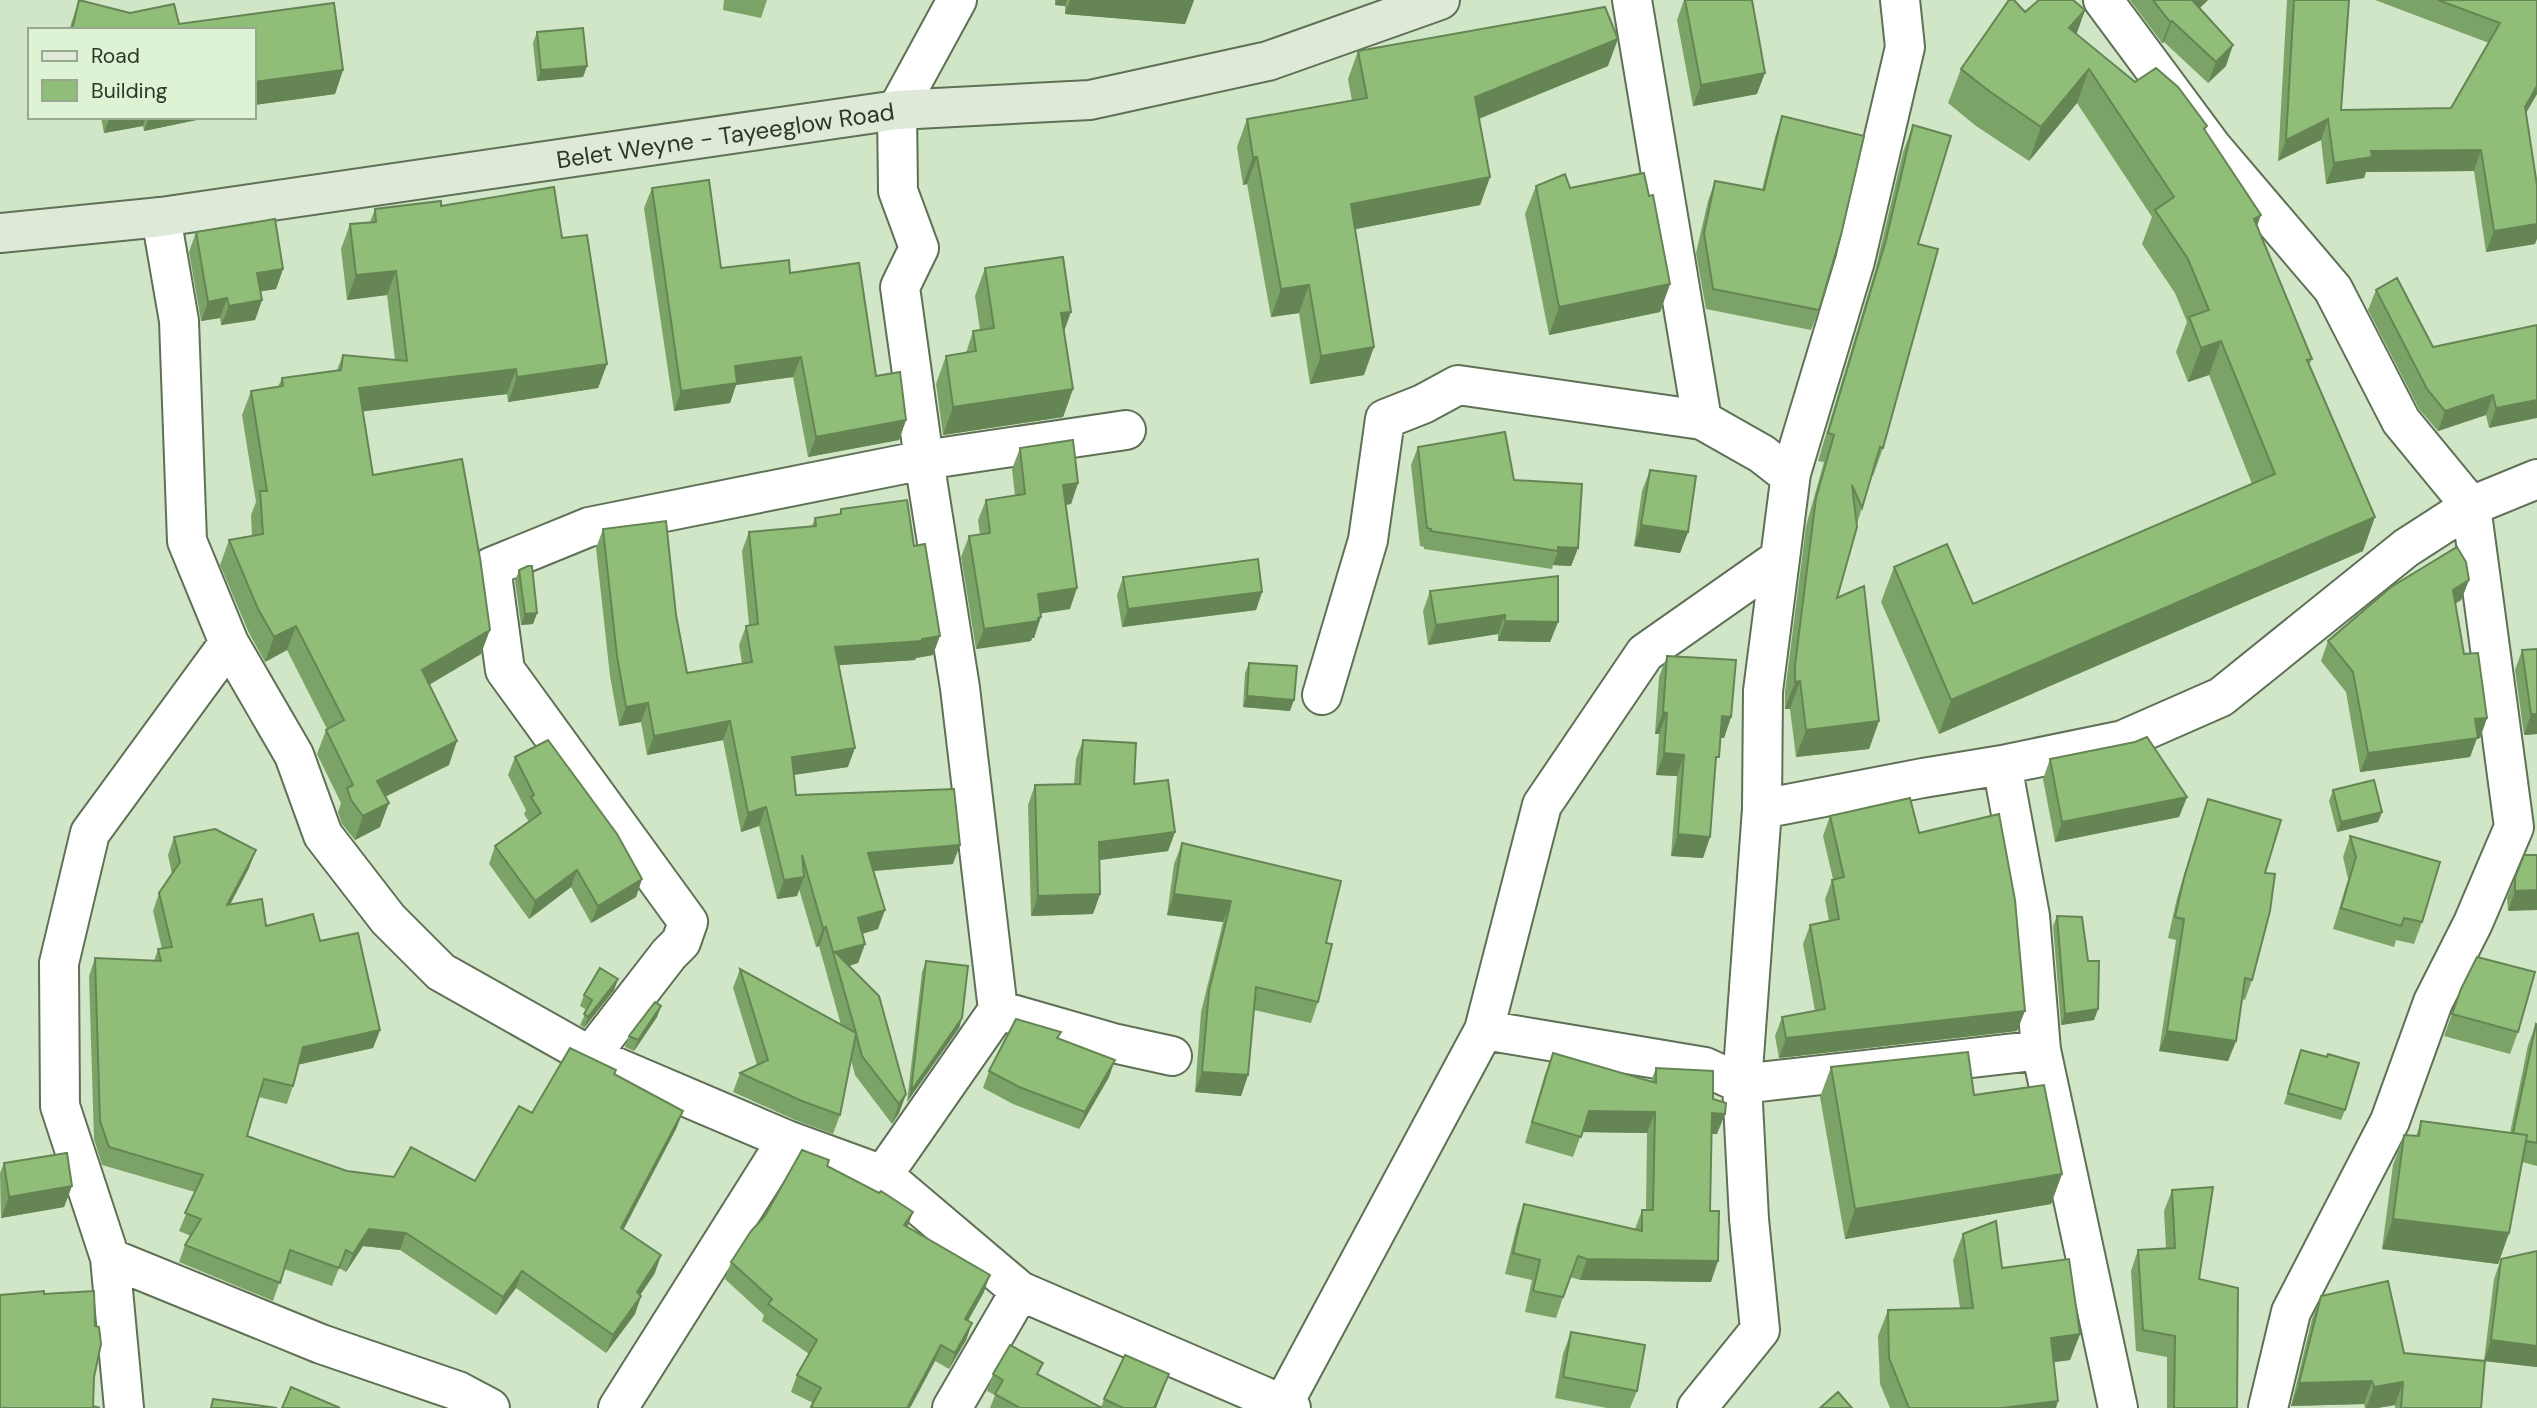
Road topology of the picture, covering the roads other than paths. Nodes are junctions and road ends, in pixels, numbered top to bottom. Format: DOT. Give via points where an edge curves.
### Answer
graph roads {
  1 [pos="957,0"];
  2 [pos="1440,0"];
  3 [pos="1632,0"];
  4 [pos="1900,0"];
  5 [pos="2103,0"];
  6 [pos="897,110"];
  7 [pos="161,218"];
  8 [pos="0,233"];
  9 [pos="1702,420"];
  10 [pos="1126,430"];
  11 [pos="924,460"];
  12 [pos="1791,473"];
  13 [pos="2537,479"];
  14 [pos="2471,506"];
  15 [pos="1779,559"];
  16 [pos="229,643"];
  17 [pos="1322,695"];
  18 [pos="2002,765"];
  19 [pos="1762,809"];
  20 [pos="998,1010"];
  21 [pos="1484,1030"];
  22 [pos="2041,1050"];
  23 [pos="590,1056"];
  24 [pos="1172,1056"];
  25 [pos="1742,1084"];
  26 [pos="787,1140"];
  27 [pos="883,1175"];
  28 [pos="110,1258"];
  29 [pos="1020,1291"];
  30 [pos="1285,1407"];
  31 [pos="124,1408"];
  32 [pos="490,1408"];
  33 [pos="618,1408"];
  34 [pos="952,1408"];
  35 [pos="1697,1408"];
  36 [pos="2118,1408"];
  37 [pos="2268,1408"];
  1 -- 6 [label="street"];
  2 -- 6 [label="main road, Belet Weyne - Tayeeglow Road" via="1268,61 1090,100"];
  3 -- 9 [label="street"];
  4 -- 12 [label="street" via="1905,47 1856,261"];
  5 -- 14 [label="street" via="2212,147 2333,289 2401,421"];
  6 -- 7 [label="main road, Belet Weyne - Tayeeglow Road"];
  6 -- 11 [label="street" via="898,191 919,248 900,287"];
  7 -- 8 [label="main road, Belet Weyne - Tayeeglow Road"];
  7 -- 16 [label="street" via="179,321 187,541"];
  9 -- 12 [label="street"];
  9 -- 17 [label="street" via="1458,385 1385,419 1368,540"];
  10 -- 11 [label="street"];
  11 -- 20 [label="street" via="960,688"];
  11 -- 23 [label="street" via="589,527 491,567 505,670 688,922 681,942"];
  12 -- 15 [label="street"];
  13 -- 14 [label="street"];
  14 -- 18 [label="street" via="2406,548 2221,697 2123,740"];
  14 -- 37 [label="street" via="2514,827 2473,923 2432,1002 2390,1121 2291,1312"];
  15 -- 19 [label="street" via="1763,691"];
  15 -- 21 [label="street" via="1646,653 1542,804"];
  16 -- 23 [label="street" via="294,755 323,835 388,919 441,972"];
  16 -- 28 [label="street" via="90,833 59,963 60,1106"];
  18 -- 19 [label="street"];
  18 -- 22 [label="street" via="2030,916"];
  19 -- 25 [label="street"];
  20 -- 24 [label="street"];
  20 -- 27 [label="street"];
  21 -- 25 [label="street" via="1704,1067"];
  21 -- 30 [label="street"];
  22 -- 25 [label="street"];
  22 -- 36 [label="street"];
  23 -- 26 [label="street"];
  25 -- 35 [label="street" via="1760,1329"];
  26 -- 27 [label="street"];
  26 -- 33 [label="street"];
  27 -- 29 [label="street"];
  28 -- 31 [label="street"];
  28 -- 32 [label="street" via="321,1344 458,1391"];
  29 -- 30 [label="street"];
  29 -- 34 [label="street"];
}
